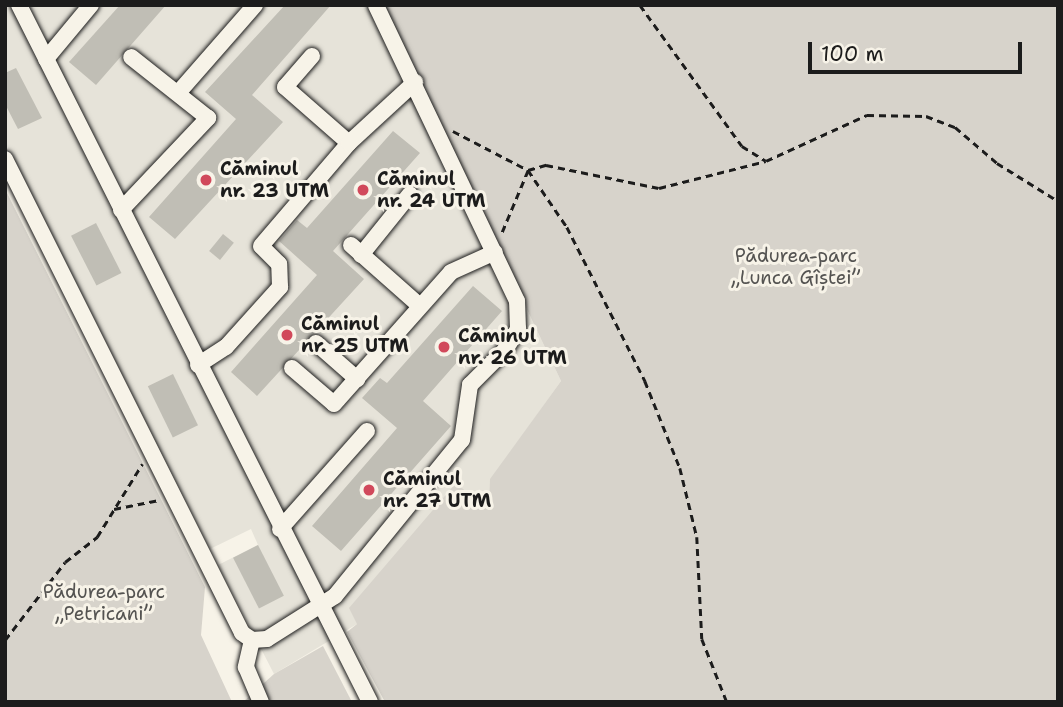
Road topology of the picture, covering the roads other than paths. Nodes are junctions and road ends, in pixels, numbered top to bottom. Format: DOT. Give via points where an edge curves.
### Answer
graph roads {
  1 [pos="19,5"];
  2 [pos="92,5"];
  3 [pos="255,5"];
  4 [pos="376,5"];
  5 [pos="312,56"];
  6 [pos="131,57"];
  7 [pos="46,59"];
  8 [pos="415,82"];
  9 [pos="178,93"];
  10 [pos="349,143"];
  11 [pos="5,159"];
  12 [pos="410,194"];
  13 [pos="121,210"];
  14 [pos="495,252"];
  15 [pos="420,306"];
  16 [pos="316,343"];
  17 [pos="198,365"];
  18 [pos="292,368"];
  19 [pos="357,379"];
  20 [pos="367,431"];
  21 [pos="281,529"];
  22 [pos="320,608"];
  23 [pos="252,640"];
  24 [pos="261,702"];
  25 [pos="370,702"];
  1 -- 7 [label="lane"];
  2 -- 7 [label="lane"];
  3 -- 9 [label="lane"];
  4 -- 8 [label="lane"];
  5 -- 10 [label="lane" via="285,87"];
  6 -- 9 [label="lane"];
  7 -- 13 [label="lane"];
  8 -- 10 [label="lane"];
  8 -- 14 [label="lane"];
  9 -- 13 [label="lane" via="208,118"];
  10 -- 17 [label="lane" via="261,246 279,264 280,288 226,346"];
  11 -- 23 [label="lane" via="242,633"];
  12 -- 15 [label="lane" via="356,250"];
  13 -- 17 [label="lane"];
  14 -- 15 [label="lane" via="458,266"];
  14 -- 22 [label="lane" via="517,301 518,329 505,350 470,385 462,440"];
  15 -- 19 [label="lane"];
  16 -- 19 [label="lane"];
  17 -- 21 [label="lane"];
  18 -- 19 [label="lane" via="334,404"];
  20 -- 21 [label="lane"];
  21 -- 22 [label="lane"];
  22 -- 23 [label="lane" via="267,639"];
  22 -- 25 [label="lane"];
  23 -- 24 [label="lane" via="246,667"];
}
